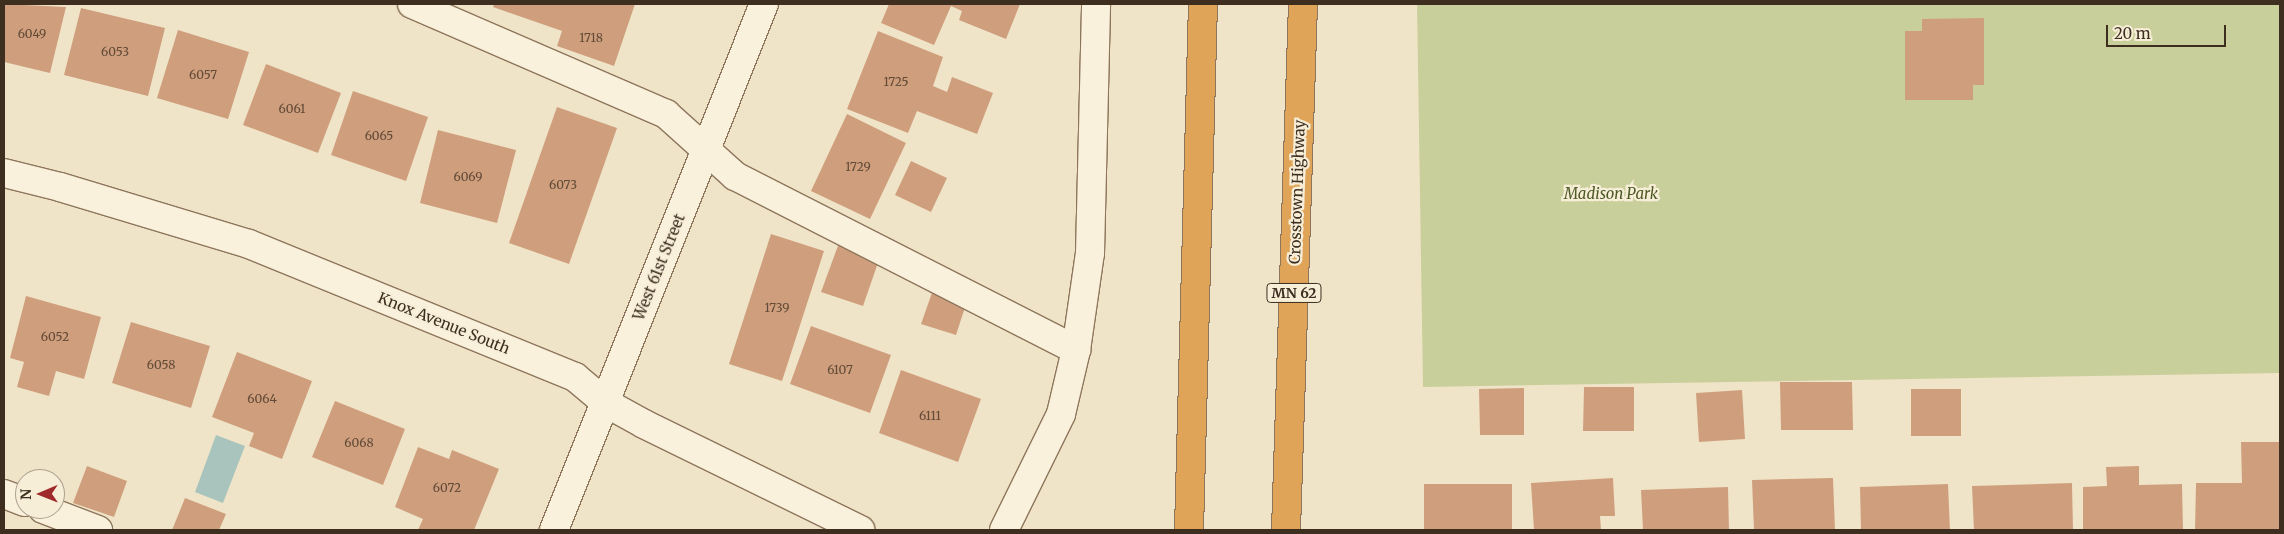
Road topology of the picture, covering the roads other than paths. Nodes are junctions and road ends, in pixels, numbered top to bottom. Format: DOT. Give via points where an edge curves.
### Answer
graph roads {
  1 [pos="412,4"];
  2 [pos="764,4"];
  3 [pos="1096,4"];
  4 [pos="1203,4"];
  5 [pos="1303,4"];
  6 [pos="452,11"];
  7 [pos="706,150"];
  8 [pos="4,173"];
  9 [pos="1076,350"];
  10 [pos="1192,396"];
  11 [pos="606,403"];
  12 [pos="65,517"];
  13 [pos="98,530"];
  14 [pos="554,530"];
  15 [pos="860,530"];
  16 [pos="1004,530"];
  17 [pos="1180,530"];
  18 [pos="1189,530"];
  19 [pos="1286,530"];
  1 -- 6 [label="street"];
  2 -- 7 [label="street, West 61st Street"];
  3 -- 9 [label="street" via="1090,253"];
  4 -- 10 [label="highway"];
  5 -- 19 [label="highway, Crosstown Highway / MN 62"];
  6 -- 7 [label="street" via="666,114"];
  7 -- 9 [label="street" via="735,176"];
  7 -- 11 [label="street, West 61st Street"];
  8 -- 11 [label="street, Knox Avenue South" via="249,244 575,377"];
  9 -- 16 [label="street" via="1061,414"];
  10 -- 17 [label="highway"];
  10 -- 18 [label="highway"];
  11 -- 14 [label="street, West 61st Street"];
  11 -- 15 [label="street, Knox Avenue South"];
  12 -- 13 [label="street"];
}
